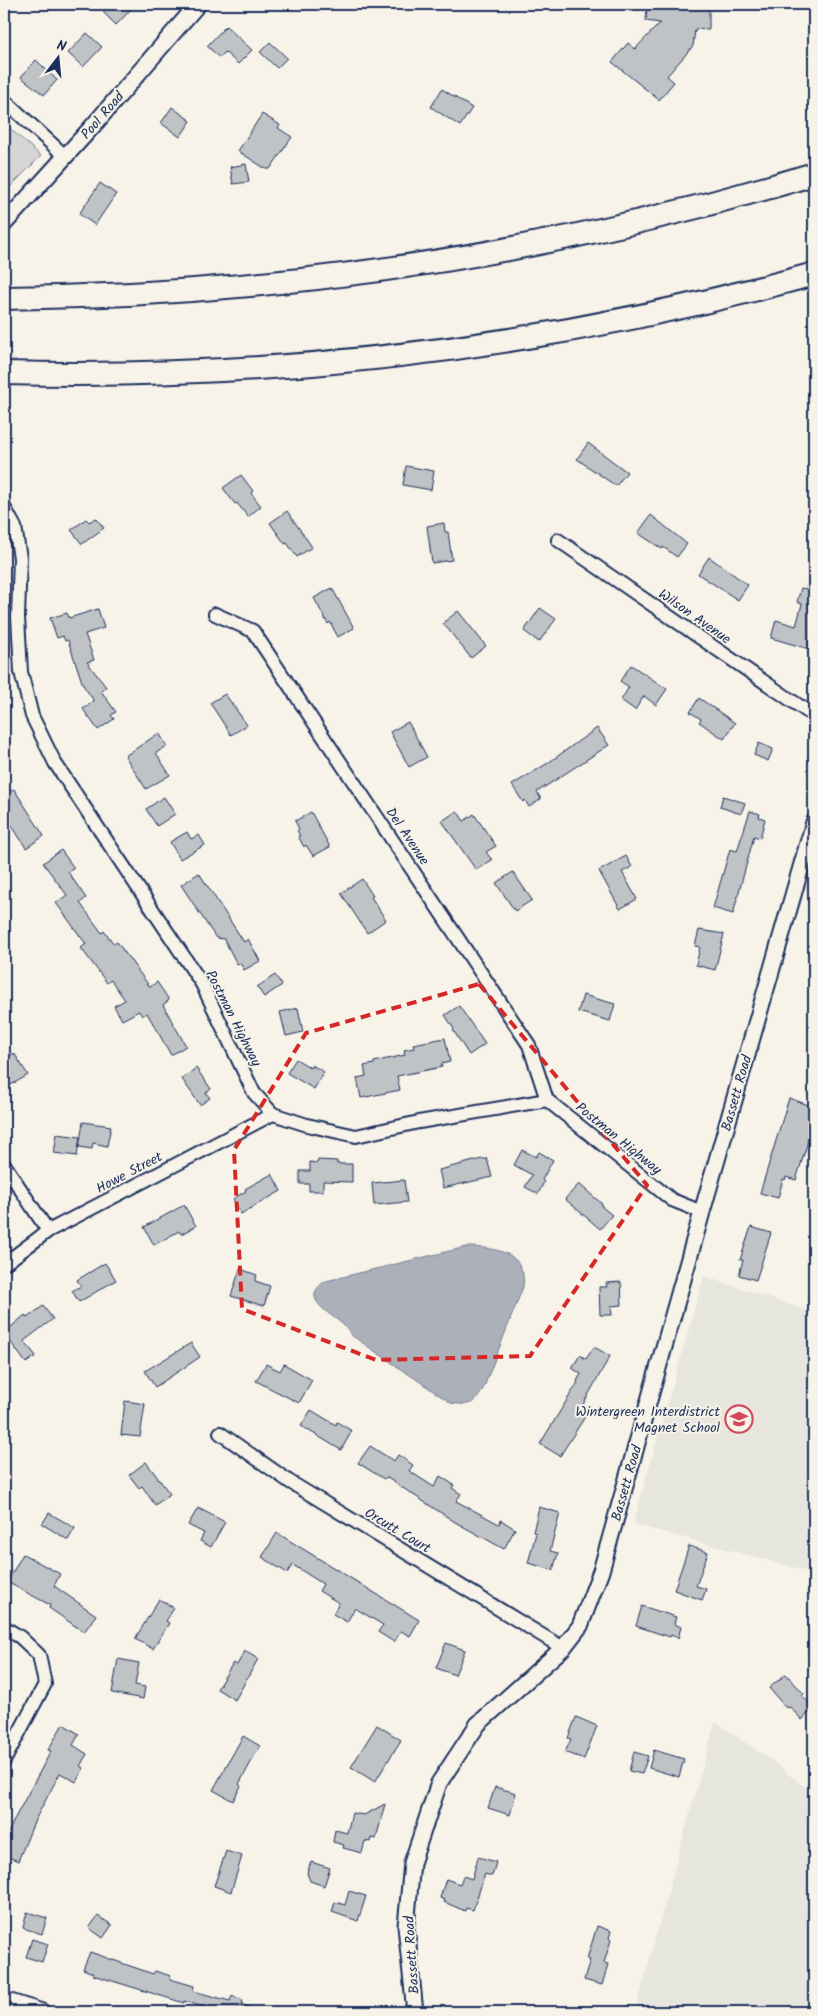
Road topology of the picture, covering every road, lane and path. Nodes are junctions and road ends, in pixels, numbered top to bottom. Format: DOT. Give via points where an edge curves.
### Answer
graph roads {
  1 [pos="198,4"];
  2 [pos="4,100"];
  3 [pos="66,157"];
  4 [pos="814,174"];
  5 [pos="4,224"];
  6 [pos="814,274"];
  7 [pos="4,298"];
  8 [pos="4,373"];
  9 [pos="4,507"];
  10 [pos="558,540"];
  11 [pos="215,614"];
  12 [pos="814,716"];
  13 [pos="814,822"];
  14 [pos="547,1100"];
  15 [pos="273,1114"];
  16 [pos="4,1164"];
  17 [pos="702,1212"];
  18 [pos="48,1232"];
  19 [pos="4,1264"];
  20 [pos="220,1433"];
  21 [pos="4,1627"];
  22 [pos="564,1648"];
  23 [pos="4,1761"];
  24 [pos="4,2000"];
  25 [pos="42,2012"];
  26 [pos="415,2012"];
  1 -- 3 [label="street, Pool Road"];
  2 -- 3 [label="street"];
  3 -- 5 [label="street, Pool Road"];
  4 -- 7 [label="highway" via="601,232 402,268 203,290"];
  6 -- 8 [label="highway" via="621,321 391,357 199,372"];
  9 -- 15 [label="street, Postman Highway" via="15,526 20,558 18,617 21,672 32,716 55,763 202,984 254,1093"];
  10 -- 12 [label="street, Wilson Avenue"];
  11 -- 14 [label="street, Del Avenue" via="252,631 529,1045"];
  13 -- 17 [label="street, Bassett Road"];
  14 -- 15 [label="street, Postman Highway" via="356,1136"];
  14 -- 17 [label="street, Postman Highway" via="672,1200"];
  15 -- 18 [label="street, Howe Street"];
  16 -- 18 [label="street"];
  17 -- 22 [label="street, Bassett Road" via="601,1571 580,1626"];
  18 -- 19 [label="street, Howe Street"];
  20 -- 22 [label="street, Orcutt Court" via="290,1482"];
  21 -- 23 [label="street" via="20,1636 39,1654 45,1684"];
  22 -- 26 [label="street, Bassett Road" via="478,1724 439,1783 412,1863 406,1926"];
  24 -- 25 [label="street"];
}
